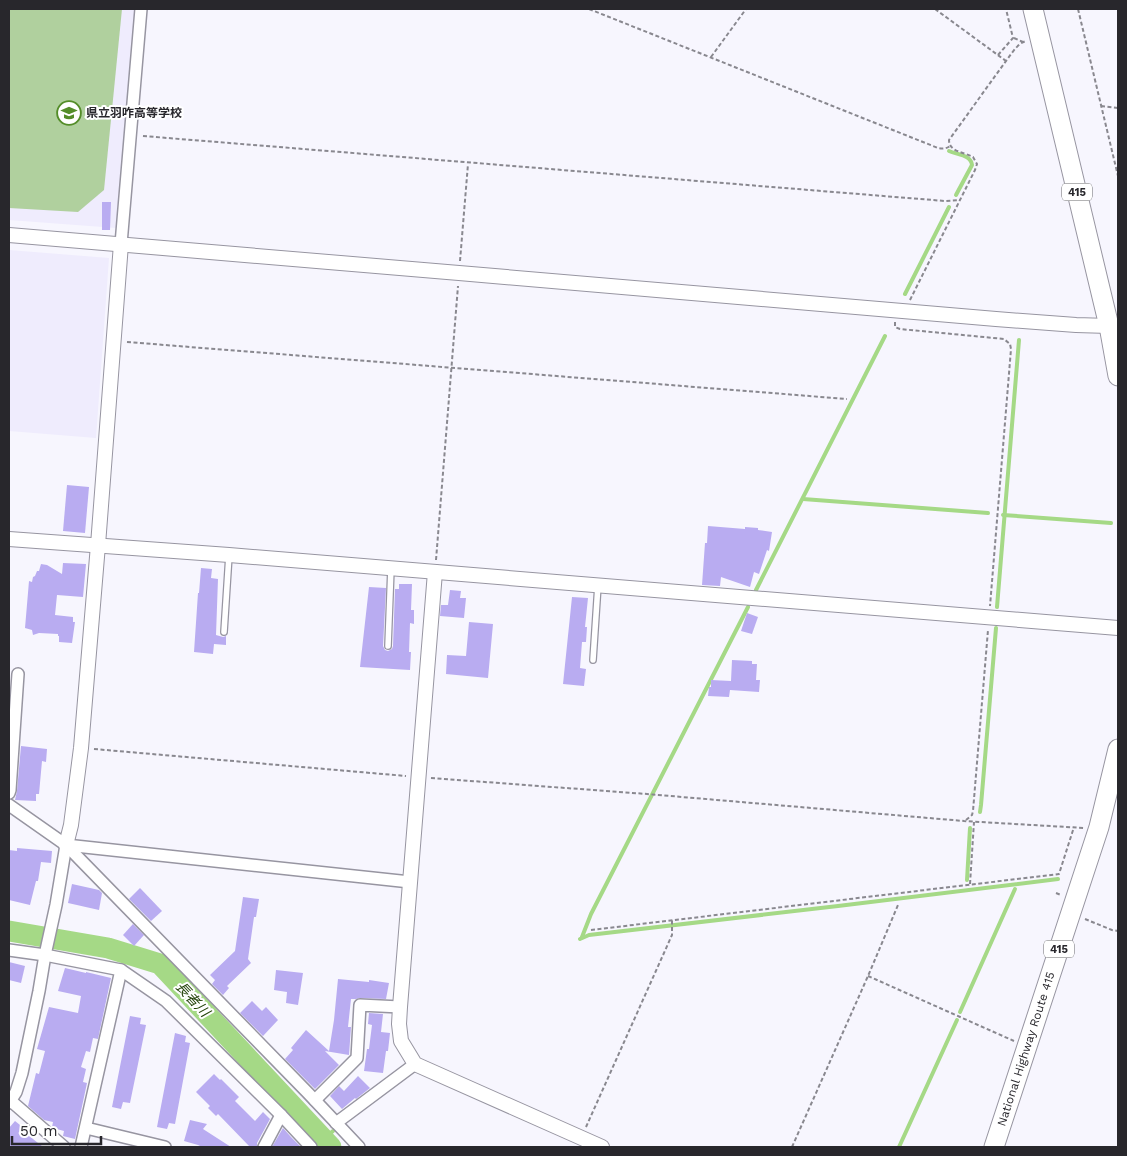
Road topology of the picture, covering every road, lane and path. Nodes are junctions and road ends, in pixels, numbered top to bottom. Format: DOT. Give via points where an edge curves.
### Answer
graph roads {
  1 [pos="141,9"];
  2 [pos="588,9"];
  3 [pos="746,9"];
  4 [pos="935,9"];
  5 [pos="1006,9"];
  6 [pos="1033,9"];
  7 [pos="1078,9"];
  8 [pos="1013,38"];
  9 [pos="1032,39"];
  10 [pos="998,55"];
  11 [pos="711,57"];
  12 [pos="1006,61"];
  13 [pos="1101,106"];
  14 [pos="1118,108"];
  15 [pos="130,135"];
  16 [pos="950,146"];
  17 [pos="468,163"];
  18 [pos="1118,176"];
  19 [pos="960,200"];
  20 [pos="9,235"];
  21 [pos="121,244"];
  22 [pos="459,273"];
  23 [pos="902,310"];
  24 [pos="1108,326"];
  25 [pos="113,341"];
  26 [pos="452,368"];
  27 [pos="1118,376"];
  28 [pos="847,399"];
  29 [pos="9,538"];
  30 [pos="98,545"];
  31 [pos="229,555"];
  32 [pos="391,568"];
  33 [pos="435,572"];
  34 [pos="598,585"];
  35 [pos="989,617"];
  36 [pos="1118,628"];
  37 [pos="224,632"];
  38 [pos="388,646"];
  39 [pos="593,660"];
  40 [pos="18,674"];
  41 [pos="81,748"];
  42 [pos="1118,749"];
  43 [pos="418,777"];
  44 [pos="9,793"];
  45 [pos="9,805"];
  46 [pos="964,821"];
  47 [pos="974,821"];
  48 [pos="1074,827"];
  49 [pos="1098,830"];
  50 [pos="66,845"];
  51 [pos="410,882"];
  52 [pos="970,884"];
  53 [pos="898,905"];
  54 [pos="1071,914"];
  55 [pos="672,920"];
  56 [pos="591,930"];
  57 [pos="1118,932"];
  58 [pos="9,950"];
  59 [pos="45,956"];
  60 [pos="121,970"];
  61 [pos="868,976"];
  62 [pos="400,1007"];
  63 [pos="1027,1047"];
  64 [pos="415,1064"];
  65 [pos="315,1100"];
  66 [pos="9,1101"];
  67 [pos="282,1115"];
  68 [pos="336,1123"];
  69 [pos="86,1128"];
  70 [pos="581,1138"];
  71 [pos="64,1147"];
  72 [pos="82,1147"];
  73 [pos="166,1147"];
  74 [pos="264,1147"];
  75 [pos="312,1147"];
  76 [pos="359,1147"];
  77 [pos="602,1147"];
  78 [pos="792,1147"];
  79 [pos="994,1147"];
  1 -- 15 [label="street"];
  2 -- 11 [label="path"];
  3 -- 11 [label="path"];
  4 -- 10 [label="path"];
  5 -- 8 [label="path"];
  6 -- 9 [label="highway, 415"];
  7 -- 13 [label="path"];
  8 -- 9 [label="path"];
  8 -- 10 [label="path"];
  9 -- 12 [label="path" via="1016,48"];
  9 -- 24 [label="highway, 415"];
  10 -- 12 [label="path"];
  11 -- 16 [label="path" via="938,148"];
  12 -- 16 [label="path" via="949,140"];
  13 -- 14 [label="path"];
  13 -- 18 [label="path"];
  15 -- 17 [label="path"];
  15 -- 21 [label="street"];
  16 -- 19 [label="path" via="973,157 977,164"];
  17 -- 19 [label="path"];
  17 -- 22 [label="path"];
  19 -- 23 [label="path"];
  20 -- 21 [label="street"];
  21 -- 22 [label="street"];
  21 -- 25 [label="street"];
  22 -- 23 [label="street"];
  22 -- 26 [label="path"];
  23 -- 24 [label="street"];
  23 -- 35 [label="path" via="895,322 895,327 900,329 1004,339 1010,344"];
  24 -- 27 [label="highway, 415"];
  25 -- 26 [label="path"];
  25 -- 30 [label="street"];
  26 -- 28 [label="path"];
  26 -- 33 [label="path"];
  29 -- 30 [label="street"];
  30 -- 31 [label="street"];
  30 -- 41 [label="street"];
  31 -- 32 [label="street"];
  31 -- 37 [label="lane"];
  32 -- 33 [label="street"];
  32 -- 38 [label="lane"];
  33 -- 34 [label="street"];
  33 -- 43 [label="street"];
  34 -- 35 [label="street"];
  34 -- 39 [label="lane"];
  35 -- 36 [label="street"];
  35 -- 46 [label="path" via="973,811"];
  40 -- 44 [label="street"];
  41 -- 43 [label="path"];
  41 -- 50 [label="street"];
  42 -- 49 [label="highway, National Highway Route 415 / 415"];
  43 -- 46 [label="path"];
  43 -- 51 [label="street"];
  45 -- 50 [label="street"];
  46 -- 47 [label="path"];
  47 -- 48 [label="path"];
  47 -- 52 [label="path"];
  48 -- 49 [label="path"];
  48 -- 52 [label="path" via="1060,874"];
  49 -- 54 [label="highway, National Highway Route 415 / 415"];
  50 -- 51 [label="street"];
  50 -- 59 [label="street"];
  50 -- 65 [label="street"];
  51 -- 62 [label="street"];
  52 -- 55 [label="path"];
  53 -- 61 [label="path"];
  54 -- 57 [label="path"];
  54 -- 63 [label="highway, National Highway Route 415 / 415"];
  55 -- 56 [label="path"];
  55 -- 70 [label="path" via="672,935"];
  58 -- 59 [label="street"];
  59 -- 60 [label="street"];
  59 -- 66 [label="street" via="22,1073 16,1092"];
  60 -- 67 [label="street" via="166,1001"];
  60 -- 69 [label="street"];
  61 -- 63 [label="path"];
  61 -- 78 [label="path"];
  62 -- 64 [label="street" via="401,1041"];
  62 -- 65 [label="street" via="360,1005 358,1058"];
  63 -- 79 [label="highway, National Highway Route 415 / 415"];
  64 -- 68 [label="street"];
  64 -- 70 [label="street"];
  65 -- 68 [label="street"];
  66 -- 71 [label="street"];
  67 -- 74 [label="street"];
  67 -- 75 [label="street"];
  68 -- 76 [label="street"];
  69 -- 72 [label="street"];
  69 -- 73 [label="street"];
  70 -- 77 [label="street"];
}
